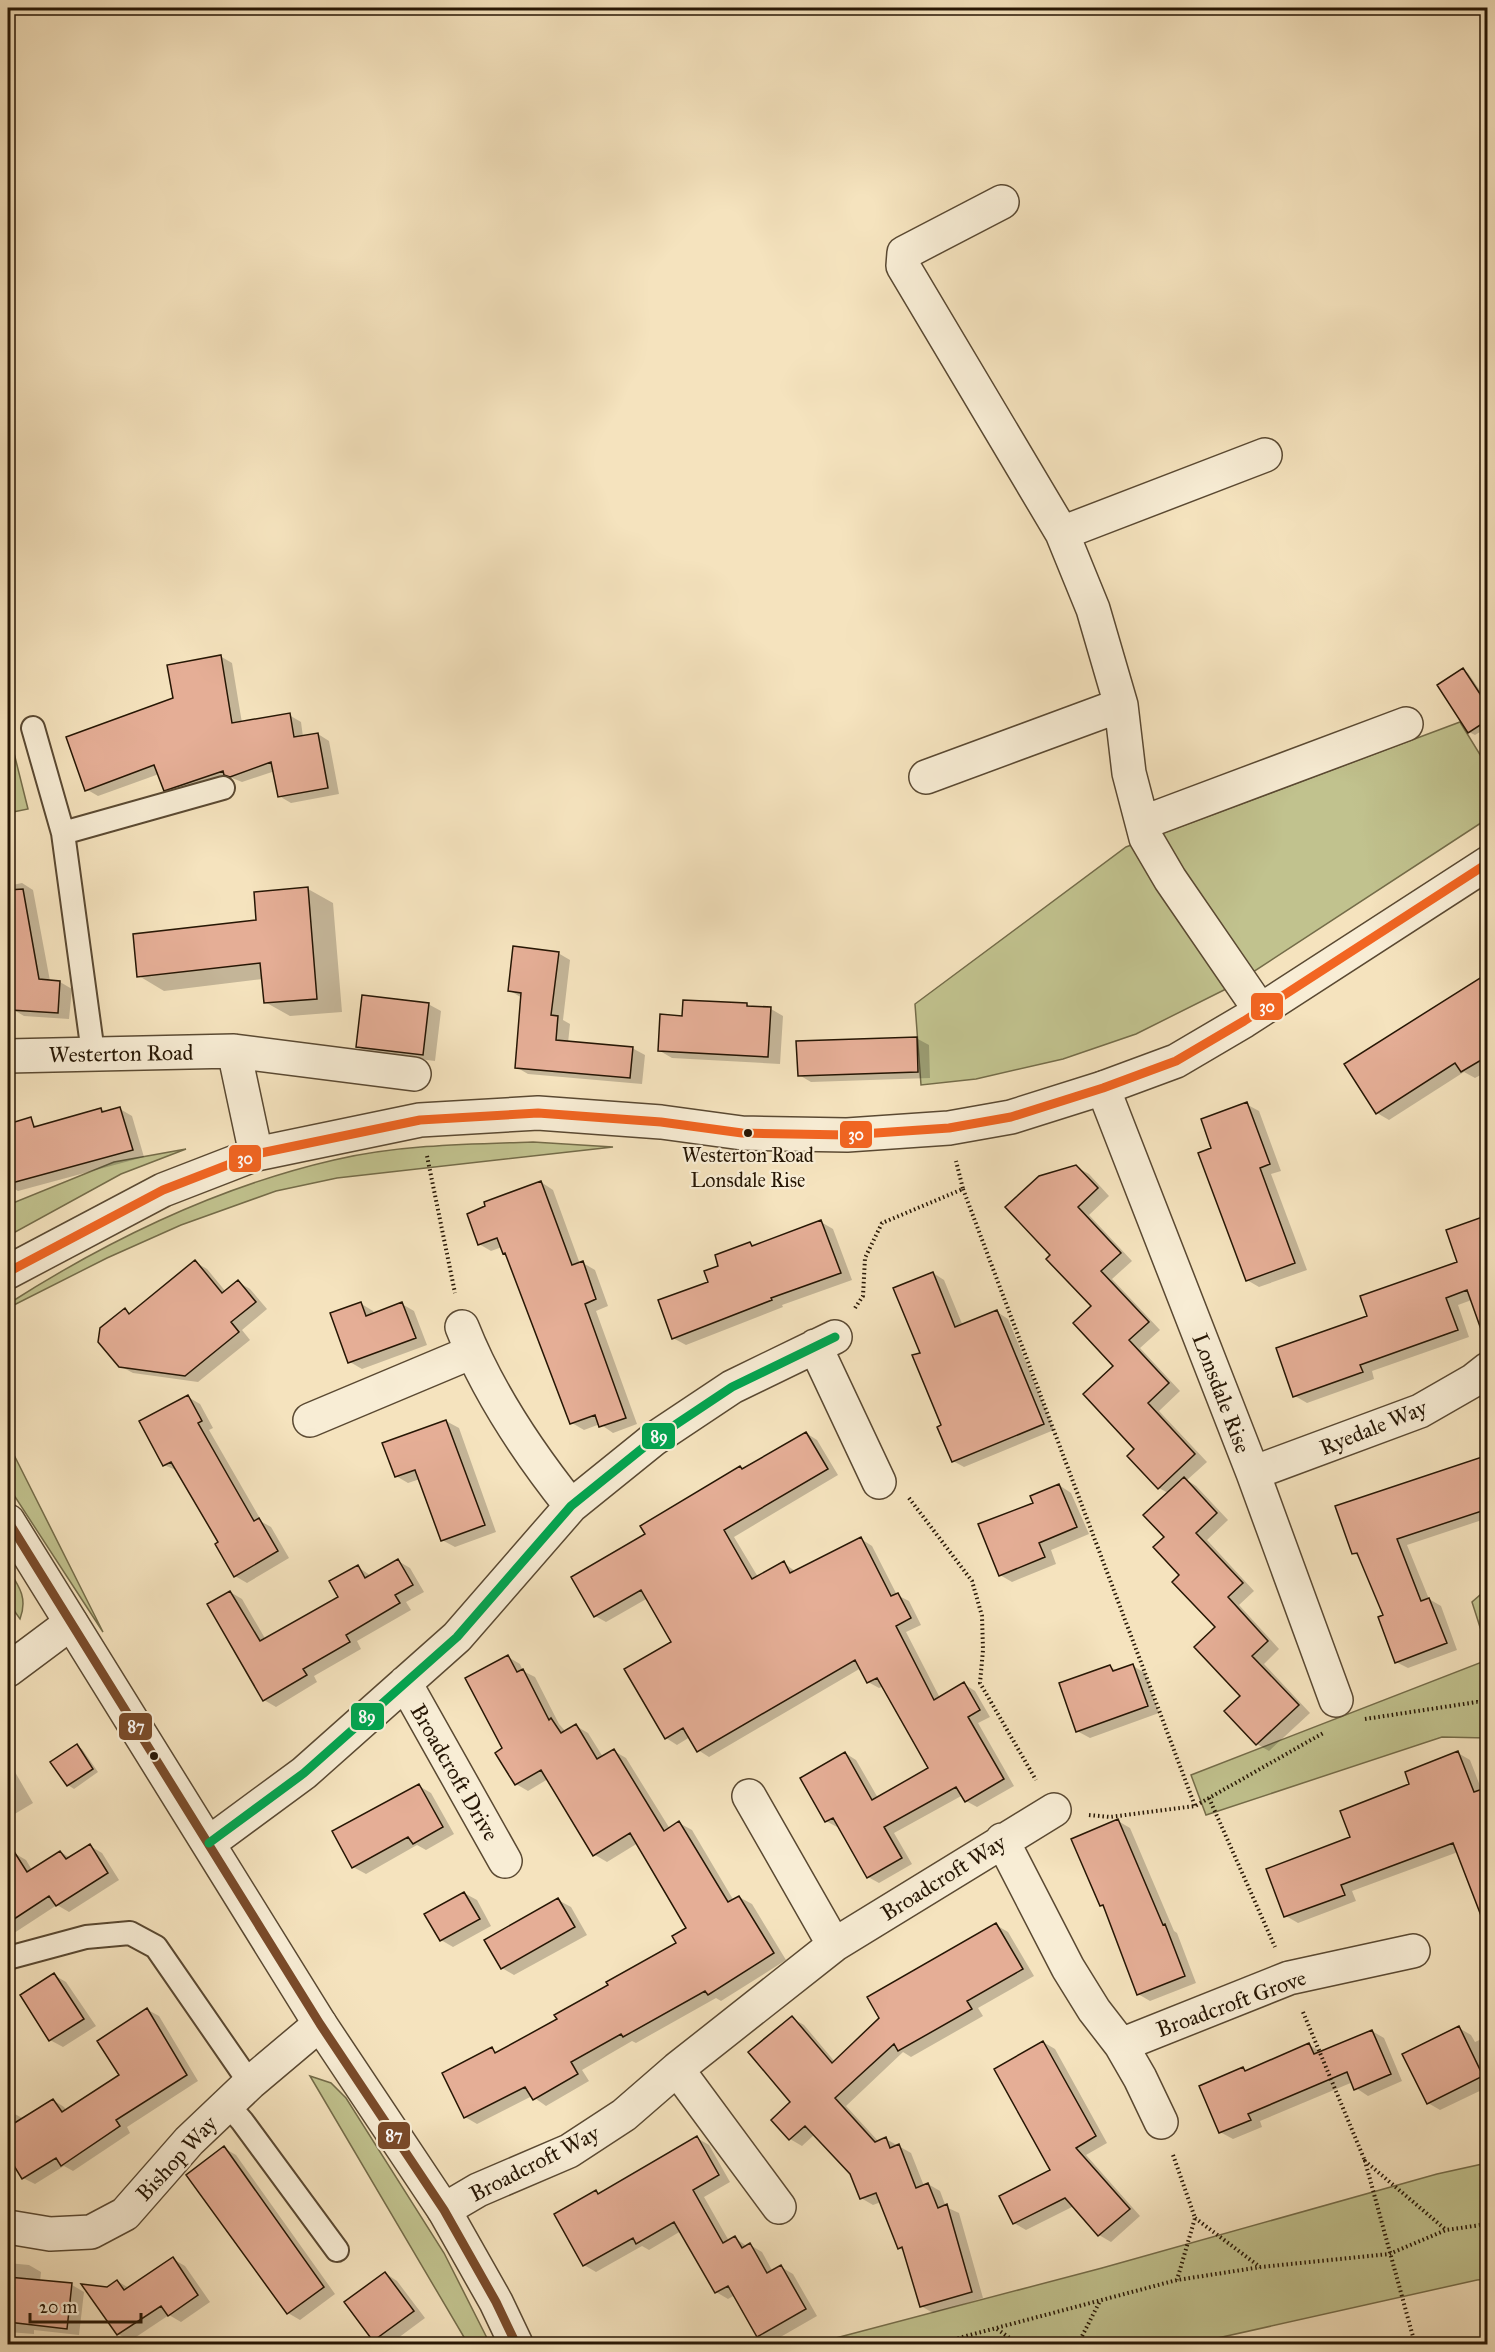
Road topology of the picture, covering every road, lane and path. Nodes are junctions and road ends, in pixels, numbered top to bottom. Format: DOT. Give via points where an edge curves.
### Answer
graph roads {
  1 [pos="1002,202"];
  2 [pos="1265,455"];
  3 [pos="1062,532"];
  4 [pos="1121,705"];
  5 [pos="1406,724"];
  6 [pos="33,728"];
  7 [pos="926,777"];
  8 [pos="223,788"];
  9 [pos="1142,823"];
  10 [pos="63,833"];
  11 [pos="1488,863"];
  12 [pos="1260,1010"];
  13 [pos="234,1051"];
  14 [pos="93,1053"];
  15 [pos="8,1056"];
  16 [pos="414,1074"];
  17 [pos="1103,1088"];
  18 [pos="420,1120"];
  19 [pos="949,1128"];
  20 [pos="256,1154"];
  21 [pos="963,1189"];
  22 [pos="8,1272"];
  23 [pos="467,1340"];
  24 [pos="825,1342"];
  25 [pos="1488,1369"];
  26 [pos="310,1420"];
  27 [pos="1253,1473"];
  28 [pos="879,1482"];
  29 [pos="571,1506"];
  30 [pos="8,1521"];
  31 [pos="71,1623"];
  32 [pos="8,1670"];
  33 [pos="405,1683"];
  34 [pos="1336,1700"];
  35 [pos="749,1796"];
  36 [pos="1209,1798"];
  37 [pos="1195,1806"];
  38 [pos="1054,1810"];
  39 [pos="1002,1840"];
  40 [pos="209,1844"];
  41 [pos="505,1861"];
  42 [pos="834,1945"];
  43 [pos="1413,1951"];
  44 [pos="8,1958"];
  45 [pos="320,2024"];
  46 [pos="1121,2044"];
  47 [pos="677,2068"];
  48 [pos="250,2083"];
  49 [pos="227,2104"];
  50 [pos="1161,2122"];
  51 [pos="779,2207"];
  52 [pos="444,2210"];
  53 [pos="1195,2218"];
  54 [pos="1488,2224"];
  55 [pos="8,2227"];
  56 [pos="1446,2230"];
  57 [pos="336,2250"];
  58 [pos="1389,2253"];
  59 [pos="1261,2267"];
  60 [pos="1177,2280"];
  61 [pos="1100,2301"];
  62 [pos="996,2329"];
  63 [pos="516,2344"];
  64 [pos="936,2344"];
  65 [pos="1018,2344"];
  66 [pos="1078,2344"];
  67 [pos="1415,2344"];
  1 -- 3 [label="street" via="904,253 903,266"];
  2 -- 3 [label="street"];
  3 -- 4 [label="street" via="1093,609"];
  4 -- 7 [label="street"];
  4 -- 9 [label="street" via="1129,773"];
  5 -- 9 [label="street"];
  6 -- 10 [label="lane"];
  8 -- 10 [label="lane"];
  9 -- 12 [label="street" via="1146,838 1170,879"];
  10 -- 14 [label="lane"];
  11 -- 12 [label="street"];
  12 -- 17 [label="street" via="1176,1060"];
  13 -- 14 [label="street, Westerton Road"];
  13 -- 16 [label="street, Westerton Road"];
  13 -- 20 [label="street"];
  14 -- 15 [label="street, Westerton Road"];
  17 -- 19 [label="street" via="1011,1117"];
  17 -- 27 [label="street, Lonsdale Rise"];
  18 -- 19 [label="street" via="538,1113 661,1122 742,1133 847,1135"];
  18 -- 20 [label="street"];
  18 -- 23 [label="path"];
  19 -- 21 [label="path"];
  20 -- 22 [label="street" via="163,1190"];
  21 -- 24 [label="path" via="882,1223 865,1258 863,1296"];
  21 -- 37 [label="path"];
  23 -- 26 [label="street"];
  23 -- 29 [label="street" via="504,1414 532,1458"];
  24 -- 28 [label="street"];
  24 -- 29 [label="street, Broadcroft Drive" via="732,1387 654,1439"];
  25 -- 27 [label="street, Ryedale Way" via="1420,1411"];
  27 -- 34 [label="street, Lonsdale Rise"];
  28 -- 38 [label="path" via="894,1479 972,1581 982,1616 980,1683"];
  29 -- 33 [label="street, Broadcroft Drive" via="457,1637"];
  30 -- 31 [label="street"];
  31 -- 32 [label="street"];
  31 -- 40 [label="street"];
  33 -- 40 [label="street, Broadcroft Drive" via="304,1773"];
  33 -- 41 [label="street, Broadcroft Drive"];
  35 -- 42 [label="street"];
  36 -- 37 [label="path"];
  37 -- 38 [label="path" via="1110,1817"];
  38 -- 39 [label="street, Broadcroft Way"];
  39 -- 42 [label="street, Broadcroft Way"];
  39 -- 46 [label="street" via="1068,1968"];
  40 -- 45 [label="street"];
  42 -- 47 [label="street, Broadcroft Way"];
  43 -- 46 [label="street, Broadcroft Grove" via="1289,1978"];
  44 -- 48 [label="lane" via="86,1937 130,1933 156,1947"];
  45 -- 48 [label="street, Bishop Way"];
  45 -- 52 [label="street"];
  46 -- 50 [label="street"];
  47 -- 51 [label="street"];
  47 -- 52 [label="street, Broadcroft Way" via="624,2115 569,2151 478,2190"];
  48 -- 49 [label="street, Bishop Way"];
  49 -- 55 [label="street, Bishop Way" via="125,2214 91,2232 50,2234"];
  49 -- 57 [label="lane"];
  50 -- 53 [label="path"];
  52 -- 63 [label="street"];
  53 -- 59 [label="path"];
  53 -- 60 [label="path"];
  54 -- 56 [label="path"];
  56 -- 58 [label="path"];
  56 -- 58 [label="path" via="1365,2161"];
  58 -- 59 [label="path"];
  58 -- 67 [label="path"];
  59 -- 60 [label="path"];
  60 -- 61 [label="path"];
  61 -- 62 [label="path"];
  61 -- 66 [label="path"];
  62 -- 64 [label="path"];
  62 -- 65 [label="path"];
}
